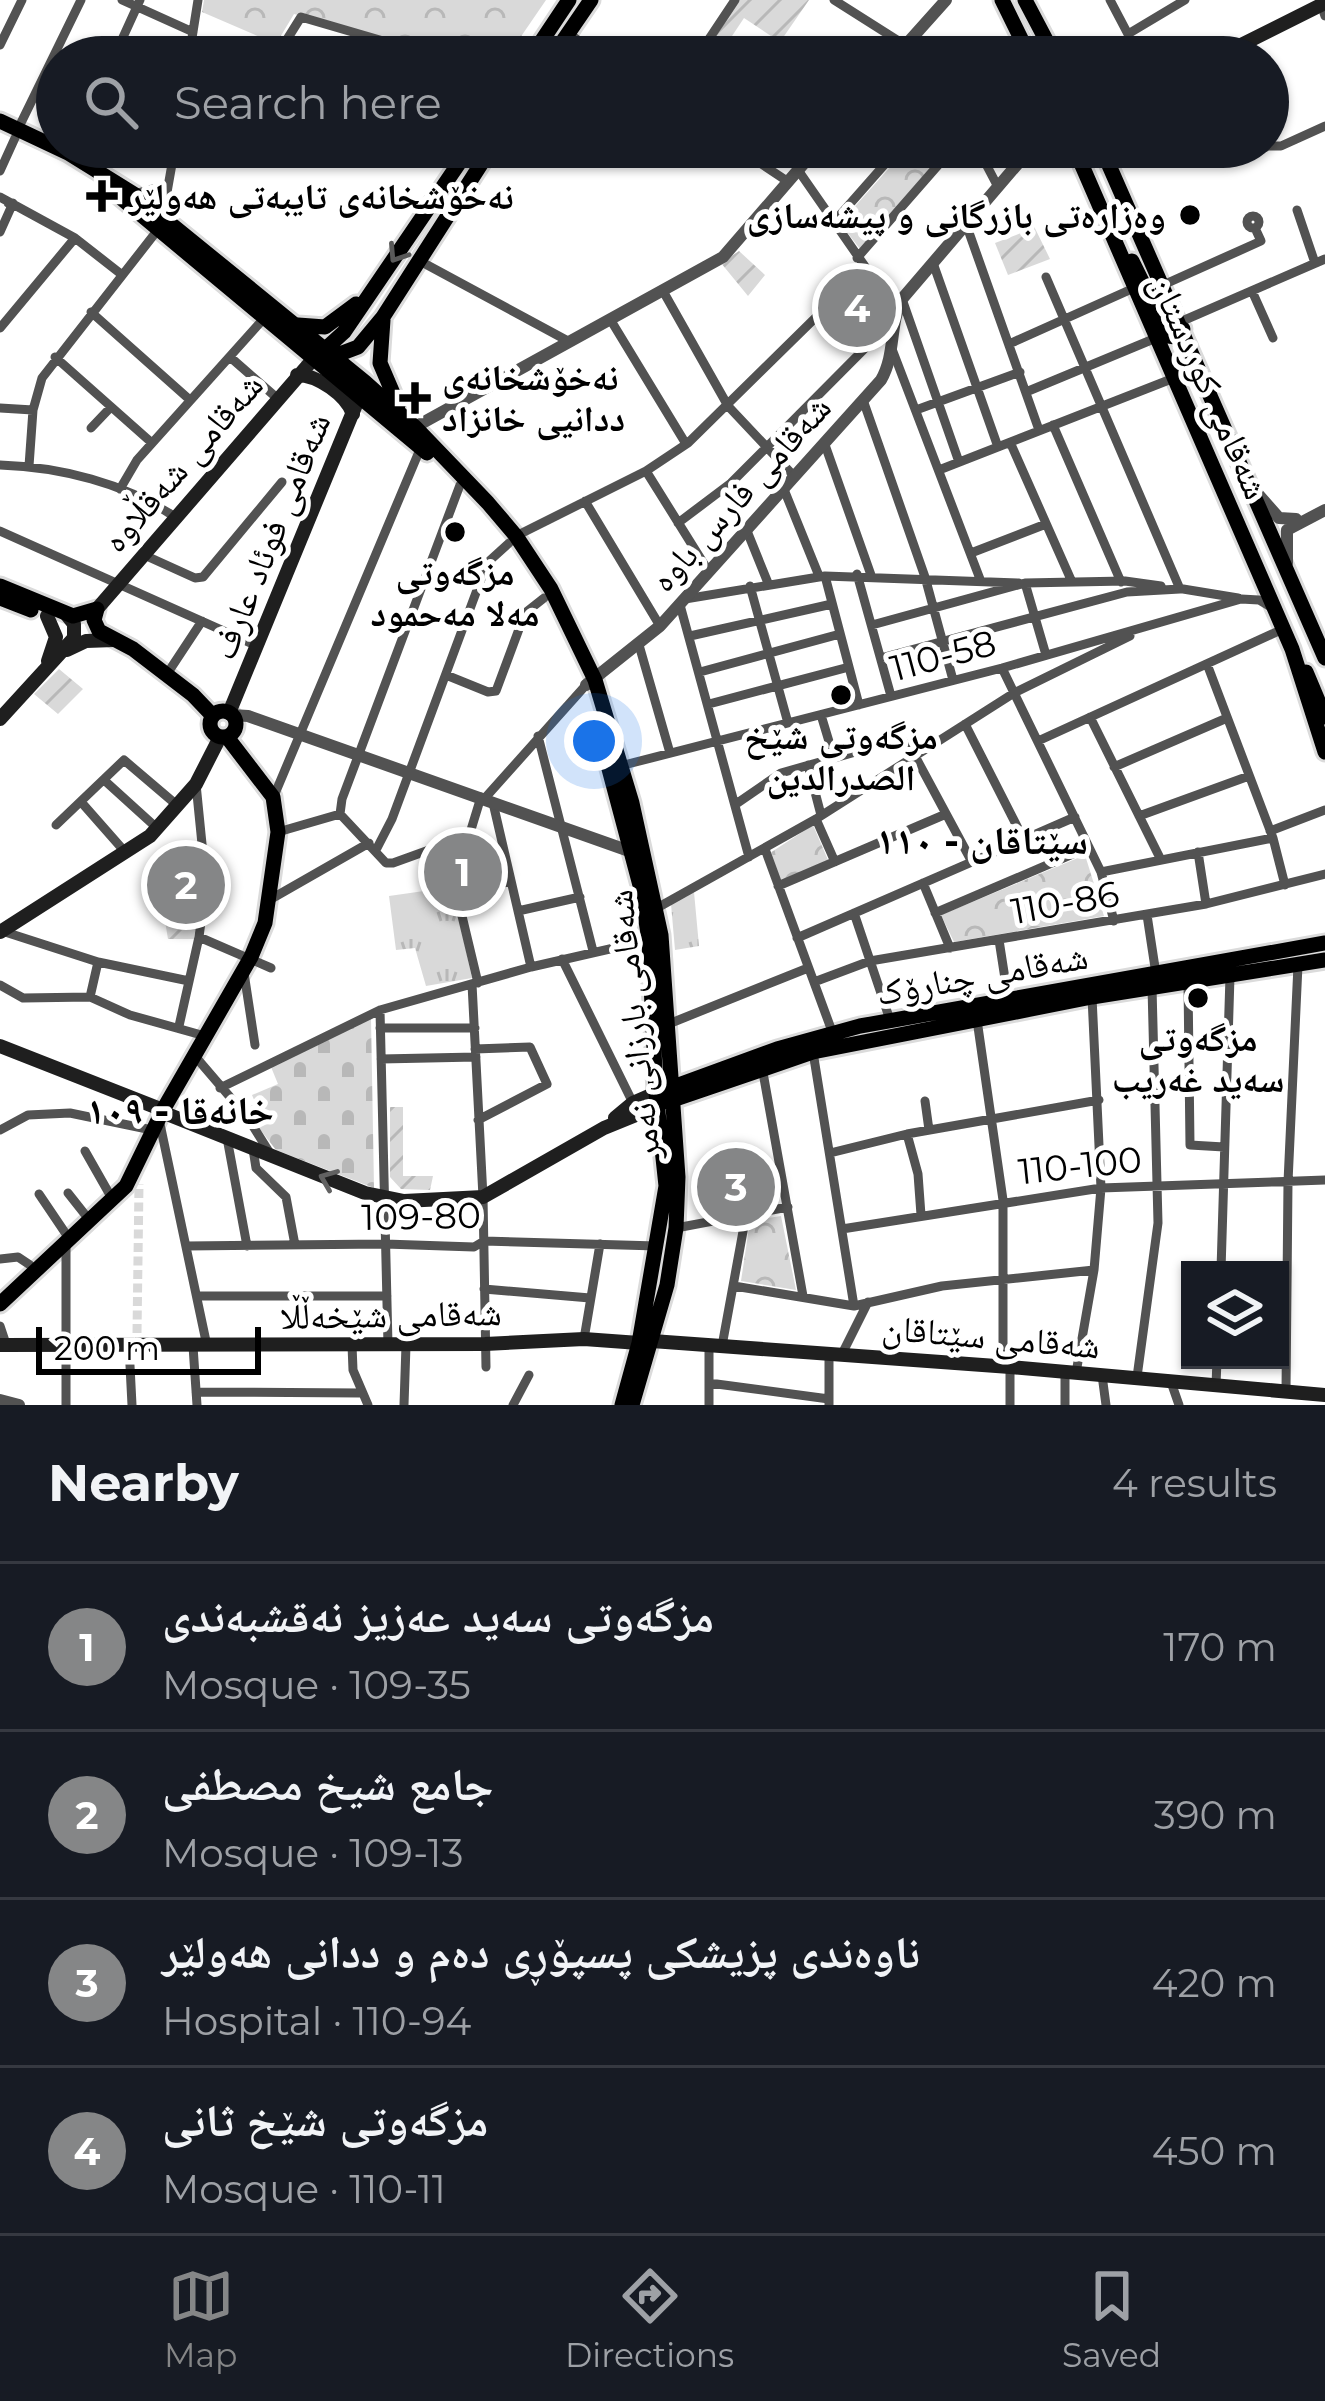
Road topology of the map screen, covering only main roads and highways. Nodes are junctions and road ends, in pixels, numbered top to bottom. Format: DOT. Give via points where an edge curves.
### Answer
graph roads {
  1 [pos="569,0"];
  2 [pos="591,0"];
  3 [pos="1002,0"];
  4 [pos="1025,0"];
  5 [pos="1325,2"];
  6 [pos="1325,14"];
  7 [pos="545,36"];
  8 [pos="566,36"];
  9 [pos="1020,36"];
  10 [pos="1044,36"];
  11 [pos="1258,36"];
  12 [pos="1277,36"];
  13 [pos="0,121"];
  14 [pos="11,133"];
  15 [pos="77,168"];
  16 [pos="96,168"];
  17 [pos="456,168"];
  18 [pos="478,168"];
  19 [pos="1082,168"];
  20 [pos="1112,168"];
  21 [pos="1089,181"];
  22 [pos="161,221"];
  23 [pos="373,291"];
  24 [pos="383,317"];
  25 [pos="292,322"];
  26 [pos="1181,325"];
  27 [pos="326,355"];
  28 [pos="1173,373"];
  29 [pos="297,375"];
  30 [pos="1205,380"];
  31 [pos="359,387"];
  32 [pos="353,415"];
  33 [pos="405,423"];
  34 [pos="344,437"];
  35 [pos="508,544"];
  36 [pos="0,586"];
  37 [pos="0,598"];
  38 [pos="97,609"];
  39 [pos="47,616"];
  40 [pos="70,621"];
  41 [pos="116,640"];
  42 [pos="1316,640"];
  43 [pos="1292,649"];
  44 [pos="62,652"];
  45 [pos="1325,658"];
  46 [pos="1325,671"];
  47 [pos="39,675"];
  48 [pos="590,682"];
  49 [pos="225,714"];
  50 [pos="1325,718"];
  51 [pos="0,719"];
  52 [pos="224,737"];
  53 [pos="1325,752"];
  54 [pos="1,932"];
  55 [pos="1325,943"];
  56 [pos="1325,960"];
  57 [pos="1154,980"];
  58 [pos="0,1046"];
  59 [pos="664,1097"];
  60 [pos="159,1118"];
  61 [pos="604,1128"];
  62 [pos="0,1304"];
  63 [pos="645,1342"];
  64 [pos="3,1344"];
  65 [pos="1325,1395"];
  66 [pos="622,1405"];
  67 [pos="632,1405"];
  1 -- 7 [label="main road"];
  2 -- 8 [label="main road"];
  3 -- 9 [label="main road"];
  4 -- 10 [label="main road"];
  5 -- 11 [label="main road"];
  6 -- 12 [label="main road"];
  13 -- 14 [label="main road"];
  15 -- 22 [label="main road"];
  16 -- 22 [label="main road"];
  17 -- 23 [label="main road, one-way"];
  18 -- 24 [label="main road"];
  19 -- 21 [label="main road, شەقامی کوردستان"];
  20 -- 26 [label="main road, شەقامی کوردستان"];
  21 -- 26 [label="main road" via="1169,336"];
  21 -- 28 [label="main road, شەقامی کوردستان"];
  22 -- 25 [label="main road"];
  22 -- 27 [label="main road" via="266,316"];
  23 -- 25 [label="main road" via="325,327"];
  23 -- 27 [label="main road"];
  24 -- 27 [label="main road" via="358,347"];
  24 -- 31 [label="main road"];
  24 -- 33 [label="main road" via="383,378"];
  25 -- 27 [label="main road"];
  26 -- 30 [label="main road, شەقامی کوردستان"];
  27 -- 29 [label="main road, شەقامی شەقڵاوە"];
  27 -- 31 [label="main road"];
  28 -- 30 [label="main road" via="1174,358 1187,356"];
  28 -- 43 [label="main road, شەقامی کوردستان"];
  29 -- 32 [label="main road" via="347,399"];
  29 -- 38 [label="main road, شەقامی شەقڵاوە"];
  30 -- 42 [label="main road, شەقامی کوردستان"];
  31 -- 32 [label="main road, شەقامی فوئاد عارف"];
  31 -- 33 [label="main road"];
  32 -- 34 [label="main road, شەقامی فوئاد عارف"];
  33 -- 34 [label="main road" via="376,419"];
  33 -- 35 [label="main road, شەقامی بارزانی نەمر"];
  33 -- 35 [label="main road"];
  34 -- 49 [label="main road, شەقامی فوئاد عارف"];
  35 -- 48 [label="main road"];
  35 -- 48 [label="main road, شەقامی بارزانی نەمر" via="551,590"];
  36 -- 40 [label="main road"];
  37 -- 39 [label="main road"];
  38 -- 40 [label="main road"];
  38 -- 41 [label="main road" via="96,627"];
  39 -- 40 [label="main road"];
  39 -- 47 [label="main road" via="55,645"];
  40 -- 41 [label="main road"];
  40 -- 44 [label="main road" via="74,638"];
  41 -- 44 [label="main road"];
  41 -- 49 [label="main road" via="143,651"];
  42 -- 45 [label="main road, شەقامی کوردستان"];
  42 -- 46 [label="main road, شەقامی کوردستان"];
  43 -- 50 [label="main road, شەقامی کوردستان"];
  43 -- 53 [label="main road, شەقامی کوردستان"];
  44 -- 47 [label="main road"];
  47 -- 51 [label="main road"];
  48 -- 59 [label="main road" via="649,940"];
  48 -- 59 [label="main road, شەقامی بارزانی نەمر" via="657,908"];
  49 -- 52 [label="main road" via="236,729"];
  52 -- 54 [label="main road" via="158,829"];
  52 -- 60 [label="main road" via="273,797 271,899 247,964"];
  55 -- 57 [label="main road, شەقامی چنارۆک"];
  56 -- 57 [label="main road, شەقامی چنارۆک"];
  57 -- 59 [label="main road, شەقامی چنارۆک" via="813,1052"];
  57 -- 59 [label="main road, شەقامی چنارۆک" via="890,1020 777,1049"];
  58 -- 60 [label="main road"];
  59 -- 61 [label="main road"];
  59 -- 61 [label="main road" via="633,1103"];
  59 -- 63 [label="main road" via="666,1186"];
  59 -- 63 [label="main road, شەقامی بارزانی نەمر" via="678,1177 676,1228"];
  61 -- 60 [label="main road, one-way" via="483,1198 404,1201"];
  60 -- 62 [label="main road" via="126,1186"];
  63 -- 64 [label="main road, شەقامی شێخەڵڵا"];
  63 -- 65 [label="main road, شەقامی سێتاقان"];
  63 -- 66 [label="main road"];
  63 -- 67 [label="main road, شەقامی بارزانی نەمر"];
}
